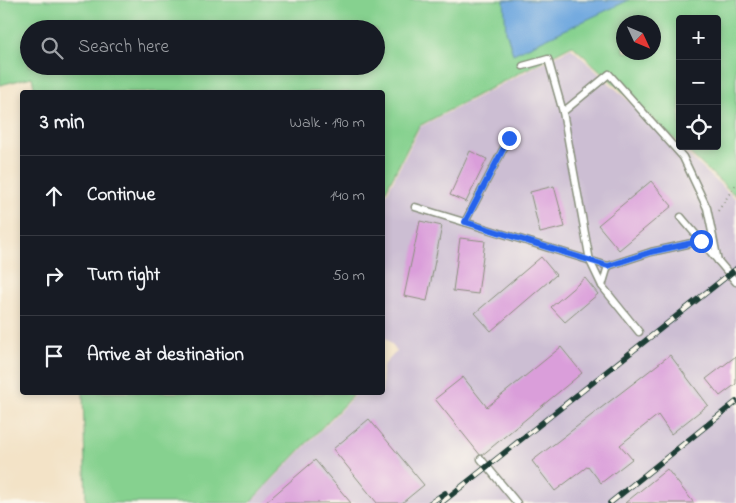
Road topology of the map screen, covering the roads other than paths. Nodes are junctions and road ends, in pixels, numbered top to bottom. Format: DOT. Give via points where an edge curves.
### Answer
graph roads {
  1 [pos="523,66"];
  2 [pos="563,112"];
  3 [pos="509,138"];
  4 [pos="414,207"];
  5 [pos="681,217"];
  6 [pos="465,222"];
  7 [pos="701,241"];
  8 [pos="590,261"];
  9 [pos="718,261"];
  10 [pos="608,266"];
  11 [pos="736,282"];
  12 [pos="602,286"];
  13 [pos="640,332"];
  14 [pos="481,459"];
  15 [pos="517,503"];
  1 -- 2 [label="lane" via="548,59"];
  2 -- 8 [label="lane"];
  2 -- 9 [label="lane" via="609,74 683,157 707,208"];
  3 -- 6 [label="lane"];
  4 -- 6 [label="lane"];
  5 -- 7 [label="lane"];
  6 -- 8 [label="lane"];
  7 -- 9 [label="lane"];
  7 -- 10 [label="lane"];
  8 -- 10 [label="lane"];
  8 -- 12 [label="lane"];
  9 -- 11 [label="lane"];
  10 -- 12 [label="lane"];
  12 -- 13 [label="lane"];
  14 -- 15 [label="lane"];
}
